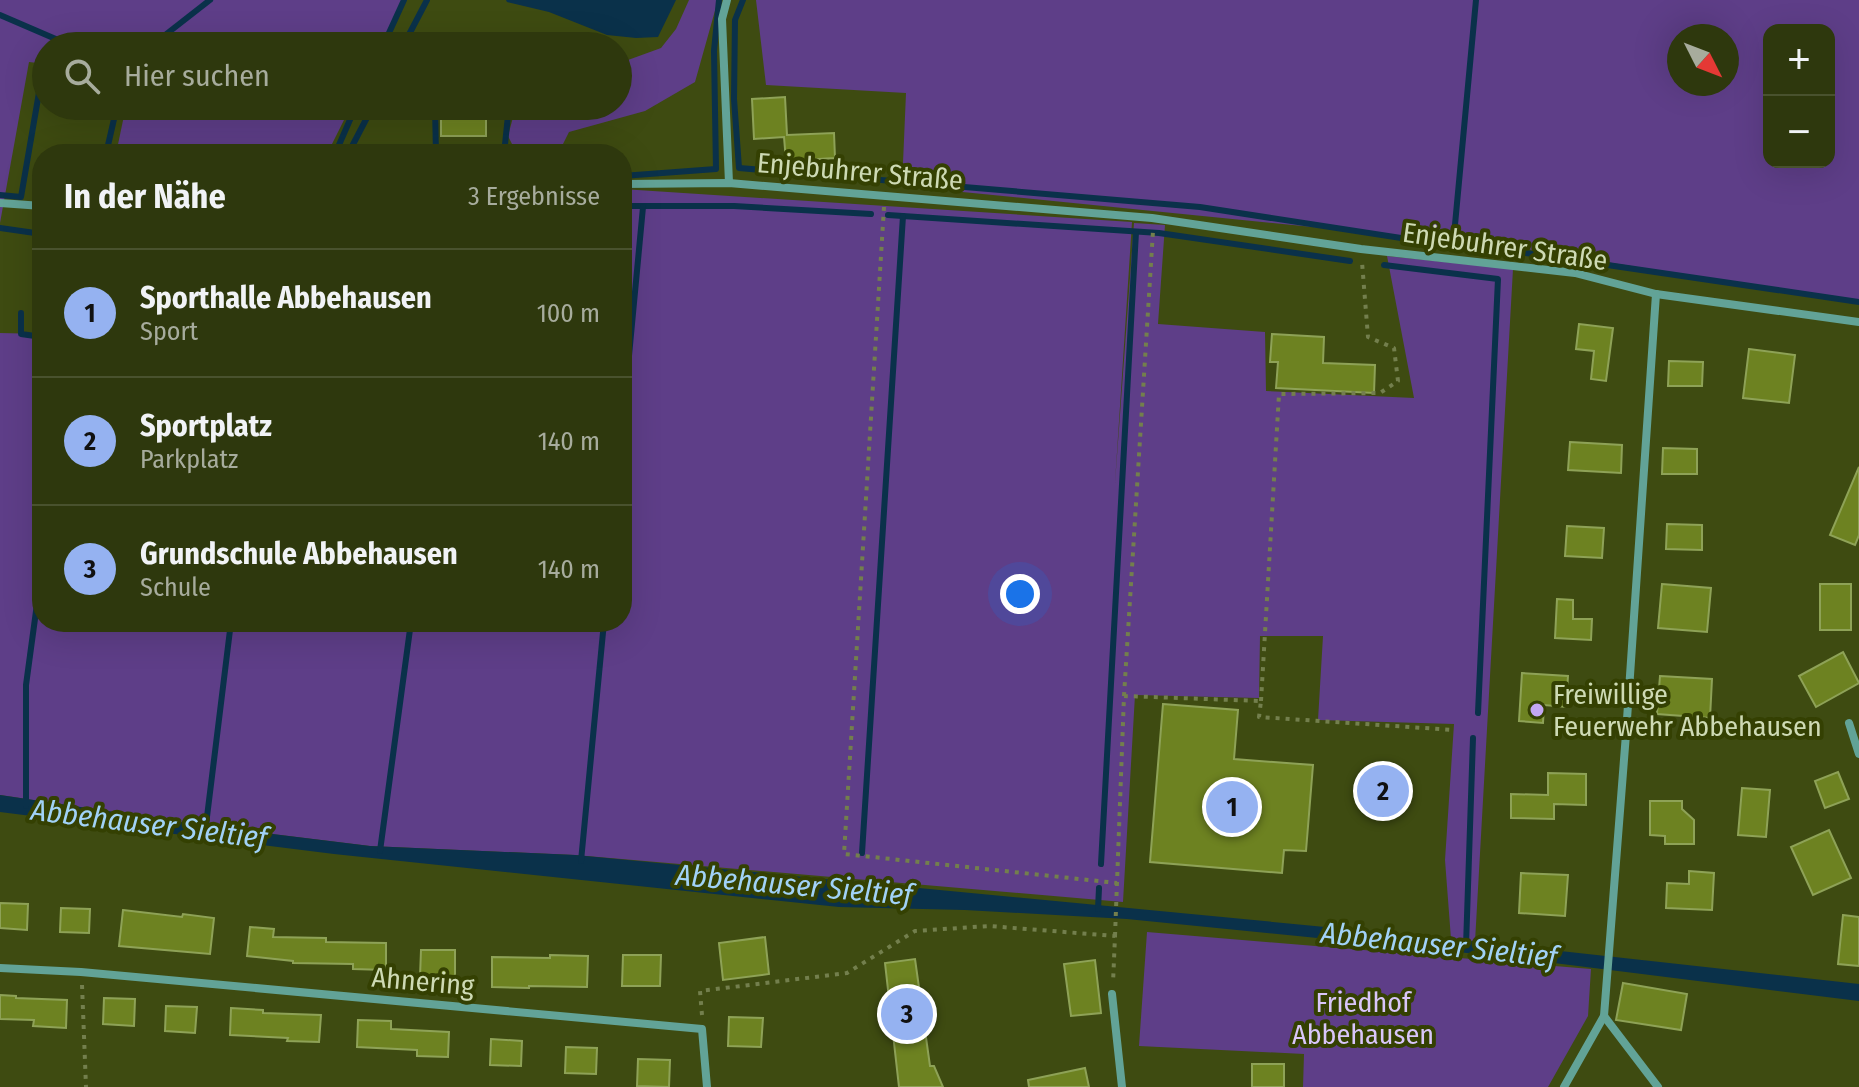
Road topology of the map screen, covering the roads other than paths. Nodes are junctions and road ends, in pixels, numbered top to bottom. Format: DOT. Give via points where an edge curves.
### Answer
graph roads {
  1 [pos="727,0"];
  2 [pos="729,183"];
  3 [pos="632,184"];
  4 [pos="0,203"];
  5 [pos="32,205"];
  6 [pos="1656,294"];
  7 [pos="1859,322"];
  8 [pos="1849,723"];
  9 [pos="1859,754"];
  10 [pos="0,968"];
  11 [pos="1112,994"];
  12 [pos="1604,1016"];
  13 [pos="707,1087"];
  14 [pos="1122,1087"];
  15 [pos="1564,1087"];
  16 [pos="1658,1087"];
  1 -- 2 [label="street" via="722,19"];
  2 -- 3 [label="street, Enjebuhrer Straße"];
  2 -- 6 [label="street, Enjebuhrer Straße" via="1152,218 1575,273"];
  4 -- 5 [label="street"];
  6 -- 7 [label="street, Enjebuhrer Straße"];
  6 -- 12 [label="street"];
  8 -- 9 [label="street"];
  10 -- 13 [label="street, Ahnering" via="702,1029"];
  11 -- 14 [label="street"];
  12 -- 15 [label="street"];
  12 -- 16 [label="street"];
}
